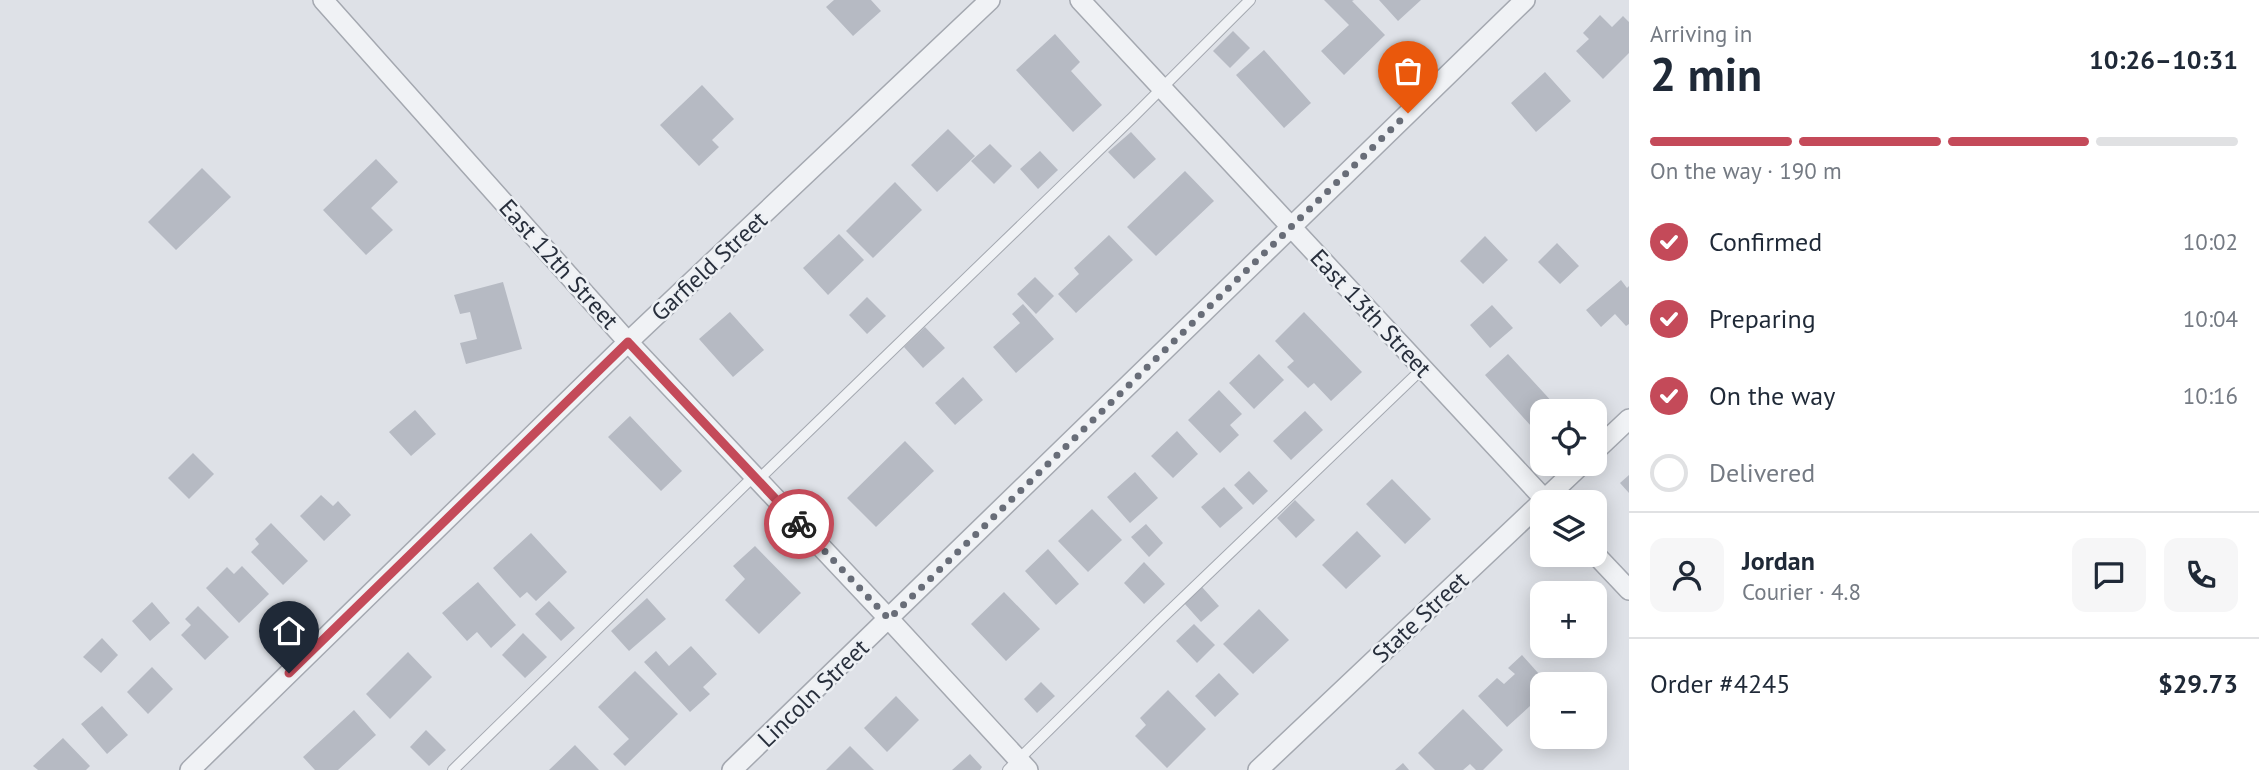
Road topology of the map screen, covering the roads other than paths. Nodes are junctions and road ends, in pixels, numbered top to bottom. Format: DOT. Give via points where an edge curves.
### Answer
graph roads {
  1 [pos="323,0"];
  2 [pos="990,0"];
  3 [pos="1080,0"];
  4 [pos="1250,0"];
  5 [pos="1525,0"];
  6 [pos="1162,87"];
  7 [pos="1291,227"];
  8 [pos="628,342"];
  9 [pos="1423,368"];
  10 [pos="1629,419"];
  11 [pos="1607,440"];
  12 [pos="1570,476"];
  13 [pos="756,478"];
  14 [pos="1536,490"];
  15 [pos="1556,490"];
  16 [pos="1530,516"];
  17 [pos="1607,567"];
  18 [pos="1629,590"];
  19 [pos="889,619"];
  20 [pos="1018,767"];
  21 [pos="190,770"];
  22 [pos="453,770"];
  23 [pos="732,770"];
  24 [pos="1258,770"];
  1 -- 8 [label="street, East 12th Street"];
  2 -- 8 [label="street, Garfield Street"];
  3 -- 6 [label="street, East 13th Street"];
  4 -- 6 [label="lane"];
  5 -- 7 [label="street, Lincoln Street"];
  6 -- 7 [label="street, East 13th Street"];
  6 -- 13 [label="lane"];
  7 -- 9 [label="street, East 13th Street"];
  7 -- 19 [label="street, Lincoln Street"];
  8 -- 13 [label="street, East 12th Street"];
  8 -- 21 [label="street, Garfield Street"];
  9 -- 14 [label="street, East 13th Street"];
  9 -- 20 [label="lane" via="1160,620"];
  10 -- 11 [label="street"];
  12 -- 15 [label="street, State Street"];
  13 -- 19 [label="street, East 12th Street"];
  13 -- 22 [label="lane"];
  16 -- 24 [label="street, State Street"];
  17 -- 18 [label="street"];
  19 -- 20 [label="street, East 12th Street"];
  19 -- 23 [label="street, Lincoln Street"];
}
